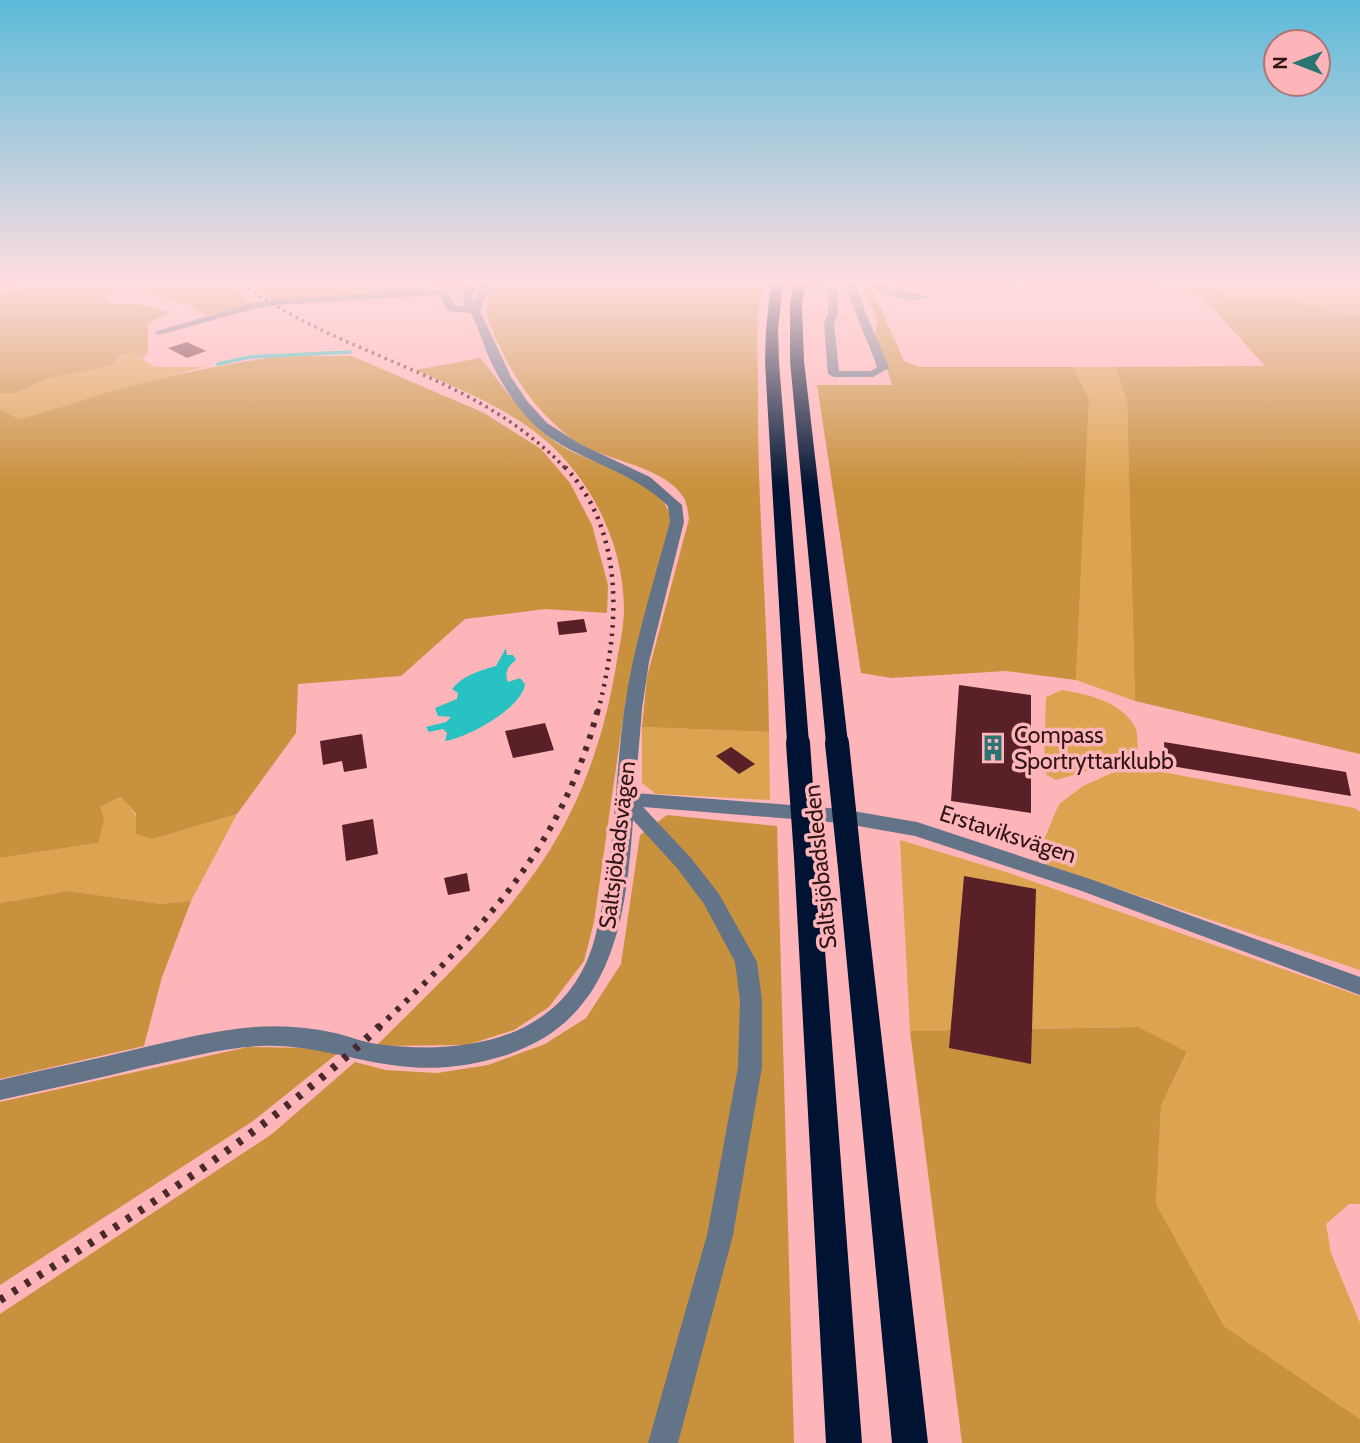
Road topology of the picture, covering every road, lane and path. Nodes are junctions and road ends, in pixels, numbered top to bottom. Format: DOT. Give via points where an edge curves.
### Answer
graph roads {
  1 [pos="493,351"];
  2 [pos="772,351"];
  3 [pos="797,351"];
  4 [pos="832,351"];
  5 [pos="877,351"];
  6 [pos="624,799"];
  7 [pos="1360,986"];
  8 [pos="0,1090"];
  9 [pos="663,1443"];
  10 [pos="845,1443"];
  11 [pos="910,1443"];
  1 -- 6 [label="street, Saltsjöbadsvägen" via="517,394 542,425 565,442 651,483 675,505 677,522 638,677"];
  2 -- 10 [label="highway, Saltsjöbadsleden, bridge"];
  3 -- 11 [label="highway, Saltsjöbadsleden, bridge"];
  4 -- 5 [label="street" via="834,374 873,374 883,368"];
  6 -- 7 [label="street, Erstaviksvägen" via="841,816 917,829 1086,885"];
  6 -- 8 [label="street, Saltsjöbadsvägen" via="615,891 597,968 563,1014 509,1046 483,1054 409,1059 317,1039 256,1036"];
  6 -- 9 [label="street" via="712,899 746,962 751,1000 750,1067 720,1235"];
}
